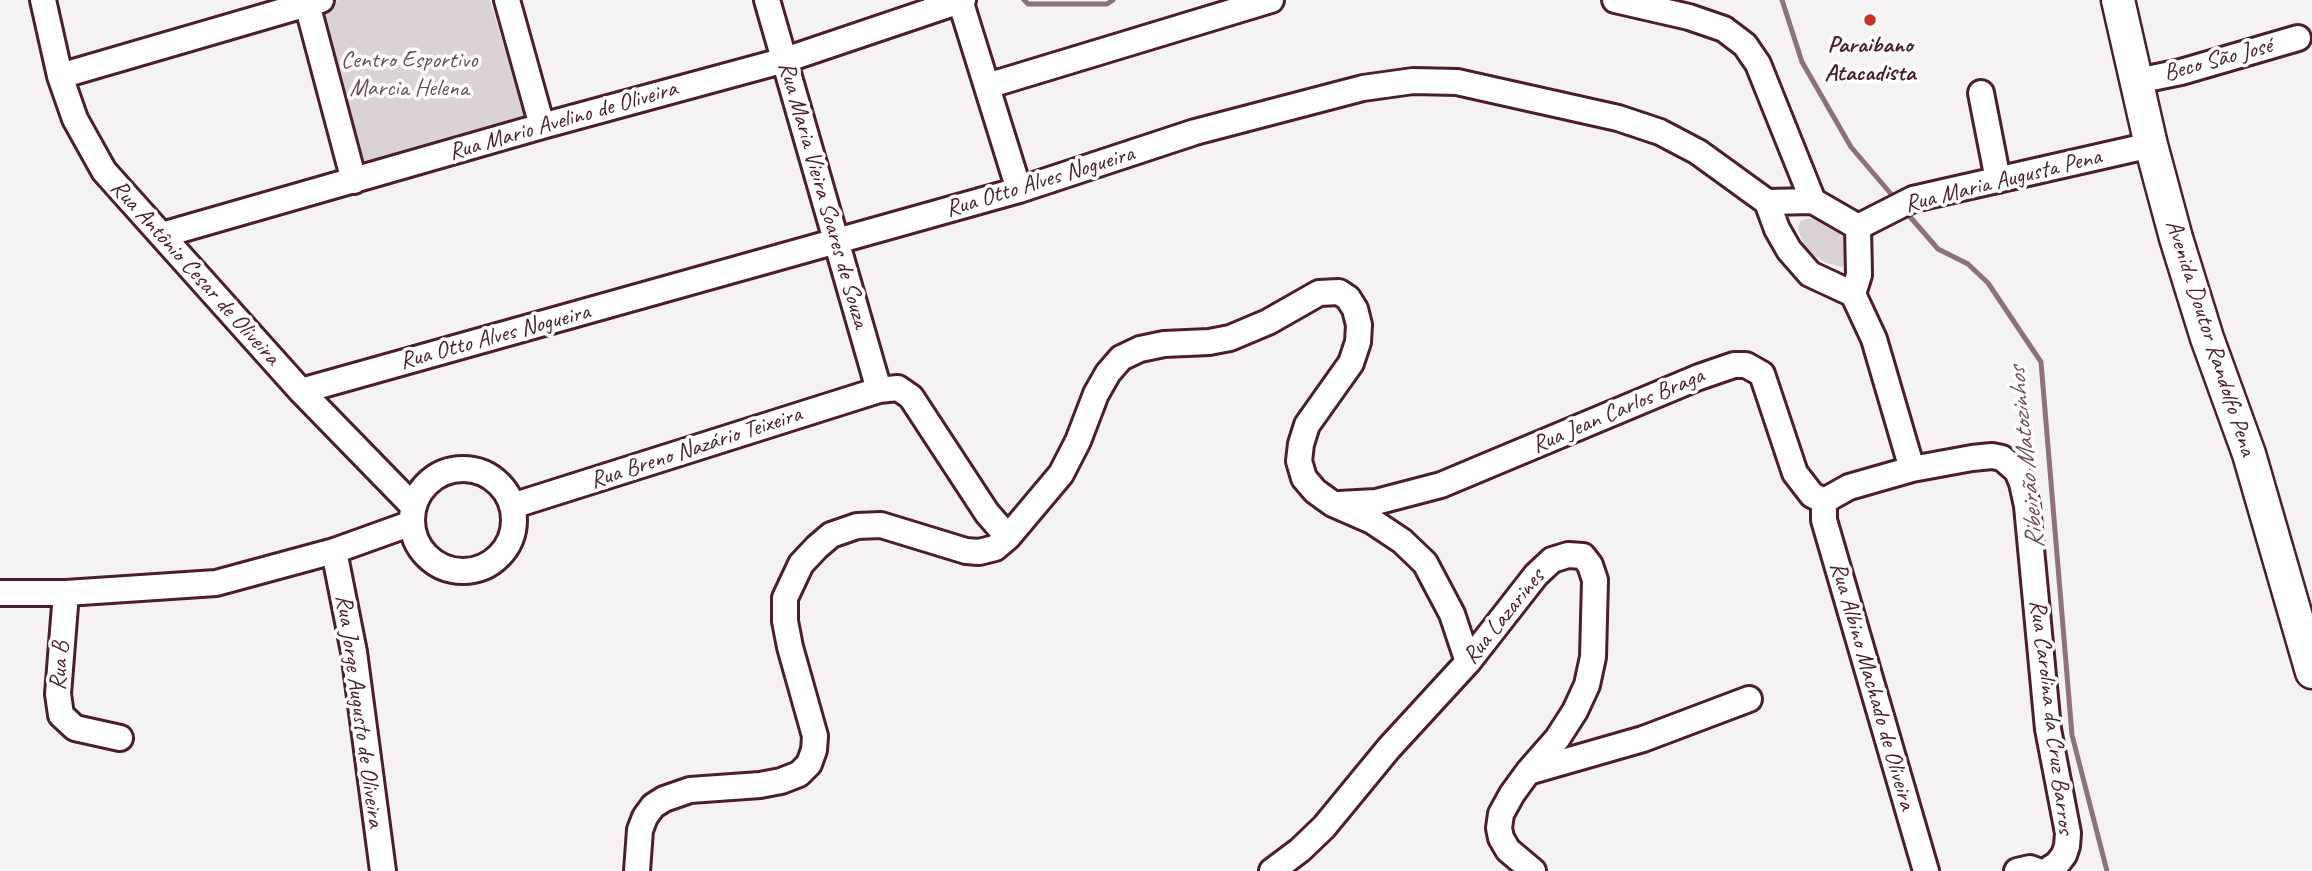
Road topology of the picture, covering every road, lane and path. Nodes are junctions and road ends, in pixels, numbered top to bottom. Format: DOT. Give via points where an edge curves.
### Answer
graph roads {
  1 [pos="43,0"];
  2 [pos="507,0"];
  3 [pos="768,0"];
  4 [pos="1271,0"];
  5 [pos="1615,0"];
  6 [pos="2118,0"];
  7 [pos="312,1"];
  8 [pos="962,1"];
  9 [pos="2298,38"];
  10 [pos="785,60"];
  11 [pos="60,76"];
  12 [pos="2137,81"];
  13 [pos="987,86"];
  14 [pos="1980,93"];
  15 [pos="542,125"];
  16 [pos="2151,145"];
  17 [pos="1998,180"];
  18 [pos="354,181"];
  19 [pos="1019,190"];
  20 [pos="1813,201"];
  21 [pos="1767,202"];
  22 [pos="1858,226"];
  23 [pos="162,234"];
  24 [pos="836,243"];
  25 [pos="1853,294"];
  26 [pos="879,390"];
  27 [pos="301,391"];
  28 [pos="1912,469"];
  29 [pos="1824,501"];
  30 [pos="1333,504"];
  31 [pos="512,506"];
  32 [pos="412,515"];
  33 [pos="1008,537"];
  34 [pos="334,551"];
  35 [pos="0,593"];
  36 [pos="66,593"];
  37 [pos="1468,662"];
  38 [pos="2312,673"];
  39 [pos="1749,699"];
  40 [pos="120,738"];
  41 [pos="1528,772"];
  42 [pos="383,871"];
  43 [pos="637,871"];
  44 [pos="1272,871"];
  45 [pos="1533,871"];
  46 [pos="1926,871"];
  47 [pos="2017,871"];
  48 [pos="2038,871"];
  49 [pos="2046,871"];
  1 -- 11 [label="street, Rua Antônio Cesar de Oliveira"];
  2 -- 15 [label="street"];
  3 -- 10 [label="street, Rua Maria Vieira Soares de Souza"];
  4 -- 13 [label="street"];
  5 -- 20 [label="street" via="1724,29 1745,45 1758,64"];
  6 -- 12 [label="main road, Avenida Doutor Randolfo Pena"];
  7 -- 11 [label="street"];
  7 -- 18 [label="street"];
  8 -- 10 [label="street, Rua Mario Avelino de Oliveira"];
  8 -- 13 [label="street"];
  9 -- 12 [label="street, Beco São José"];
  10 -- 15 [label="street, Rua Mario Avelino de Oliveira"];
  10 -- 24 [label="street, Rua Maria Vieira Soares de Souza"];
  11 -- 23 [label="street, Rua Antônio Cesar de Oliveira" via="75,119 104,172"];
  12 -- 16 [label="main road, Avenida Doutor Randolfo Pena"];
  13 -- 19 [label="street"];
  14 -- 17 [label="street"];
  15 -- 18 [label="street, Rua Mario Avelino de Oliveira"];
  16 -- 17 [label="street, Rua Maria Augusta Pena"];
  16 -- 38 [label="main road, Avenida Doutor Randolfo Pena" via="2190,285 2249,454"];
  17 -- 22 [label="street, Rua Maria Augusta Pena" via="1913,199"];
  18 -- 23 [label="street, Rua Mario Avelino de Oliveira"];
  19 -- 21 [label="street, Rua Otto Alves Nogueira" via="1195,132 1363,88 1413,81 1457,82 1660,132 1698,152"];
  19 -- 24 [label="street, Rua Otto Alves Nogueira"];
  20 -- 21 [label="street"];
  20 -- 22 [label="street"];
  21 -- 25 [label="street" via="1789,250 1810,274"];
  22 -- 25 [label="street" via="1859,275"];
  23 -- 27 [label="street, Rua Antônio Cesar de Oliveira"];
  24 -- 26 [label="street, Rua Maria Vieira Soares de Souza"];
  24 -- 27 [label="street, Rua Otto Alves Nogueira"];
  25 -- 28 [label="street" via="1874,339"];
  26 -- 31 [label="street, Rua Breno Nazário Teixeira"];
  26 -- 33 [label="street" via="898,388 911,397 987,513"];
  27 -- 32 [label="street, Rua Antônio Cesar de Oliveira"];
  28 -- 29 [label="street" via="1849,488"];
  28 -- 49 [label="street, Rua Carolina da Cruz Barros" via="1992,456 2010,463 2022,483 2048,729 2068,833 2064,855"];
  29 -- 30 [label="street, Rua Jean Carlos Braga" via="1812,495 1796,473 1762,374 1746,365 1734,365 1441,485 1376,502"];
  29 -- 46 [label="street, Rua Albino Machado de Oliveira" via="1824,520"];
  30 -- 33 [label="street" via="1304,478 1299,461 1307,425 1351,363 1358,342 1355,309 1348,298 1329,291 1308,297 1268,323 1230,338 1164,344 1121,358 1096,394 1061,474"];
  30 -- 37 [label="street" via="1372,521 1425,563 1452,614"];
  31 -- 32 [label="street" via="494,479 463,469 431,479 420,491"];
  31 -- 32 [label="street" via="510,540 487,565 471,570 438,565 425,554 416,540"];
  32 -- 34 [label="street"];
  33 -- 43 [label="street" via="995,548 979,552 881,525 857,526 831,535 817,547 801,565 785,598 790,647 815,736 808,764 799,774 781,781 690,790 664,799 642,823"];
  34 -- 36 [label="street" via="216,583"];
  34 -- 42 [label="street, Rua Jorge Augusto de Oliveira" via="354,652"];
  35 -- 36 [label="street"];
  36 -- 40 [label="street, Rua B" via="58,694 61,715 75,728"];
  37 -- 41 [label="street, Rua Lazarines" via="1552,560 1583,556 1595,580 1593,657 1587,685 1575,711"];
  37 -- 44 [label="street, Rua Lazarines" via="1324,827"];
  39 -- 41 [label="street" via="1643,739"];
  41 -- 45 [label="street, Rua Lazarines" via="1501,814 1499,828 1508,850"];
  47 -- 48 [label="street"];
}
